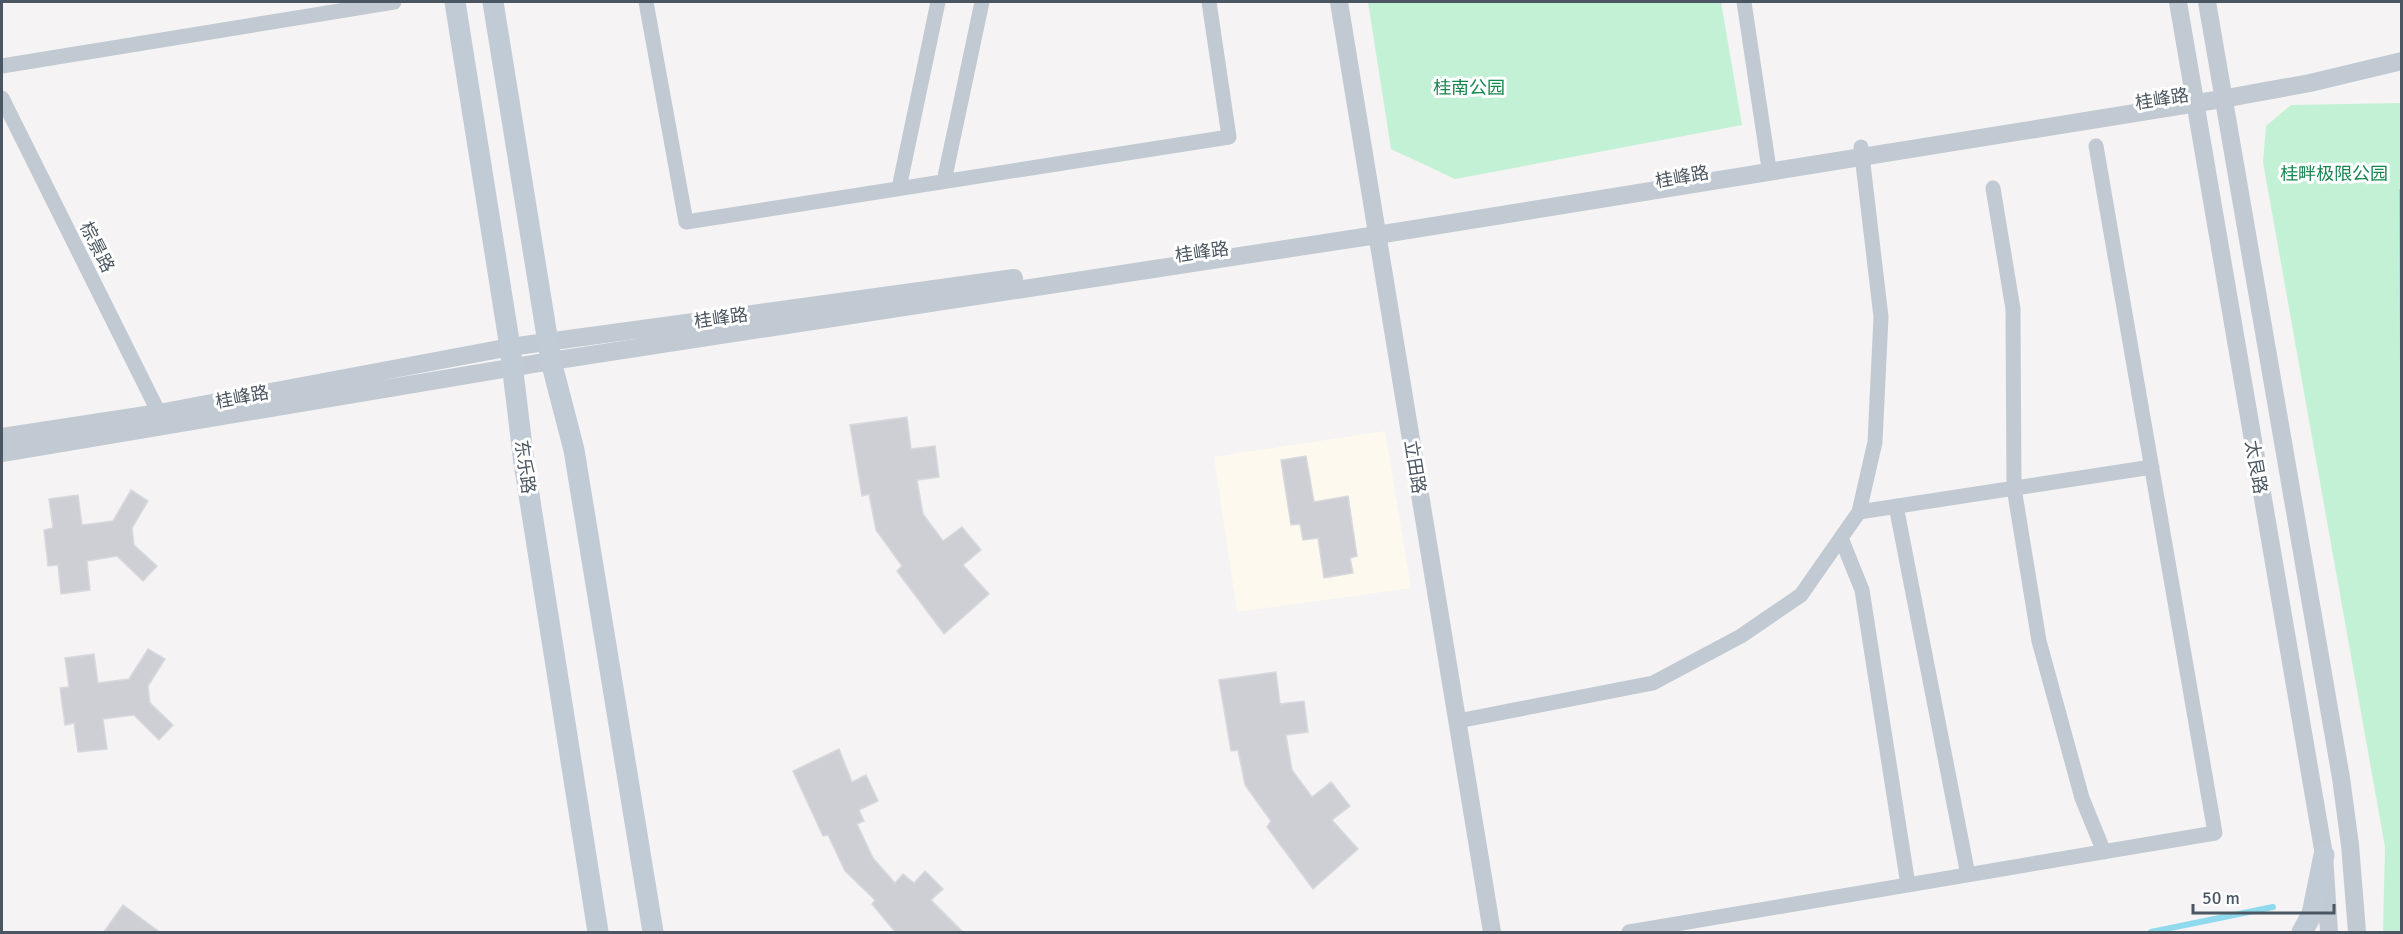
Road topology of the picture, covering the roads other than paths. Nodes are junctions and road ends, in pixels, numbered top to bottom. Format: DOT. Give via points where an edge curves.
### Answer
graph roads {
  1 [pos="394,2"];
  2 [pos="455,2"];
  3 [pos="493,2"];
  4 [pos="646,2"];
  5 [pos="938,2"];
  6 [pos="982,2"];
  7 [pos="1209,2"];
  8 [pos="1340,2"];
  9 [pos="1744,2"];
  10 [pos="2178,2"];
  11 [pos="2206,2"];
  12 [pos="2402,56"];
  13 [pos="2402,61"];
  14 [pos="2,66"];
  15 [pos="2221,95"];
  16 [pos="2,98"];
  17 [pos="2193,98"];
  18 [pos="2096,146"];
  19 [pos="1861,151"];
  20 [pos="1768,162"];
  21 [pos="944,181"];
  22 [pos="899,188"];
  23 [pos="1993,188"];
  24 [pos="1376,232"];
  25 [pos="510,347"];
  26 [pos="550,351"];
  27 [pos="513,369"];
  28 [pos="159,413"];
  29 [pos="2,437"];
  30 [pos="2,453"];
  31 [pos="2152,467"];
  32 [pos="2014,488"];
  33 [pos="1896,506"];
  34 [pos="1859,512"];
  35 [pos="1841,538"];
  36 [pos="1458,721"];
  37 [pos="2104,852"];
  38 [pos="2324,855"];
  39 [pos="1968,875"];
  40 [pos="1908,885"];
  41 [pos="598,933"];
  42 [pos="653,933"];
  43 [pos="1492,933"];
  44 [pos="1629,933"];
  45 [pos="2302,933"];
  46 [pos="2329,933"];
  47 [pos="2357,933"];
  1 -- 14 [label="street"];
  2 -- 25 [label="main road, 东乐路"];
  3 -- 26 [label="main road"];
  4 -- 22 [label="street" via="686,222"];
  5 -- 22 [label="street"];
  6 -- 21 [label="street"];
  7 -- 21 [label="street" via="1229,137"];
  8 -- 24 [label="street, 立田路"];
  9 -- 20 [label="street"];
  10 -- 17 [label="street, 太艮路"];
  11 -- 15 [label="street, 太艮路"];
  12 -- 15 [label="street"];
  13 -- 15 [label="street" via="2310,83"];
  15 -- 17 [label="street, 桂峰路"];
  15 -- 47 [label="street, 太艮路" via="2341,778"];
  16 -- 28 [label="street, 棕景路"];
  17 -- 19 [label="street, 桂峰路"];
  17 -- 38 [label="street, 太艮路"];
  18 -- 31 [label="street"];
  19 -- 20 [label="street, 桂峰路"];
  19 -- 24 [label="street"];
  19 -- 34 [label="street" via="1881,316 1875,442"];
  20 -- 24 [label="street, 桂峰路"];
  21 -- 22 [label="street"];
  23 -- 32 [label="street" via="2013,309"];
  24 -- 26 [label="street, 桂峰路"];
  24 -- 36 [label="street, 立田路"];
  25 -- 26 [label="street, 桂峰路"];
  25 -- 27 [label="main road, 东乐路"];
  25 -- 28 [label="street, 桂峰路"];
  26 -- 27 [label="street"];
  26 -- 42 [label="main road" via="574,450"];
  27 -- 30 [label="street"];
  27 -- 41 [label="main road, 东乐路" via="524,463"];
  28 -- 29 [label="street, 桂峰路"];
  31 -- 32 [label="street"];
  31 -- 37 [label="street" via="2215,833"];
  32 -- 33 [label="street"];
  32 -- 37 [label="street" via="2039,641 2082,798"];
  33 -- 34 [label="street"];
  33 -- 39 [label="street"];
  34 -- 35 [label="street"];
  35 -- 36 [label="street" via="1801,596 1741,636 1653,683"];
  35 -- 40 [label="street" via="1862,590"];
  36 -- 43 [label="street, 立田路"];
  37 -- 39 [label="street"];
  38 -- 45 [label="main road" via="2312,914"];
  38 -- 46 [label="street, 太艮路"];
  39 -- 40 [label="street"];
  40 -- 44 [label="street"];
}
